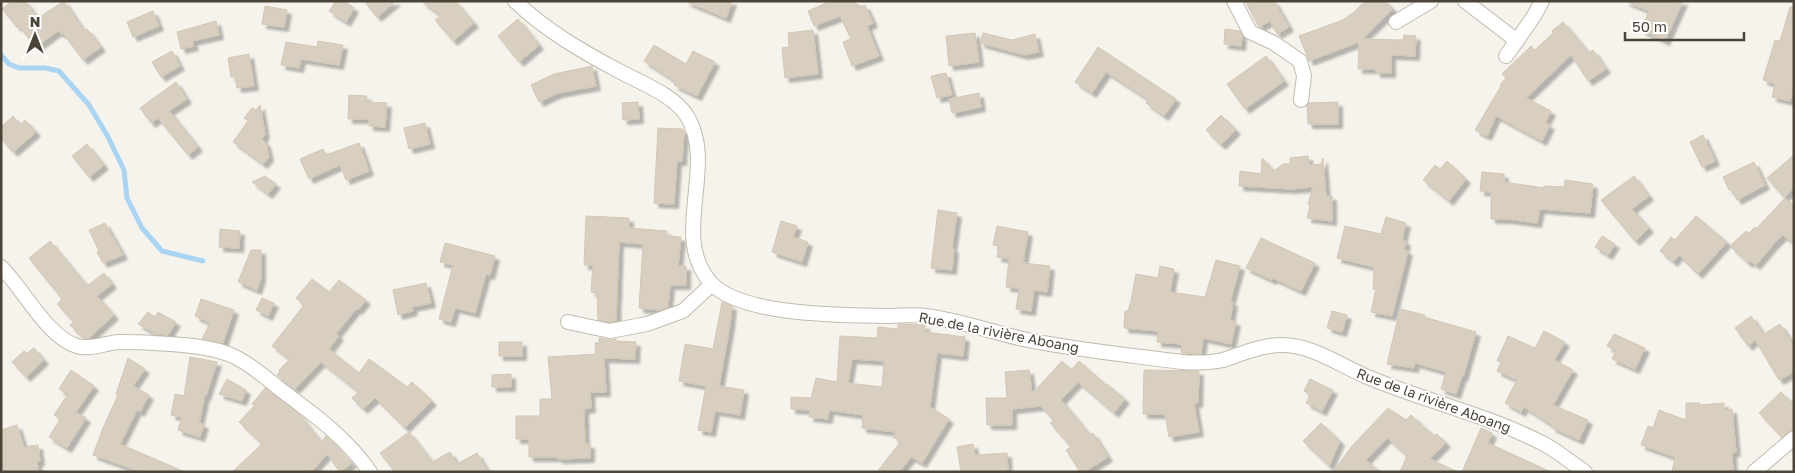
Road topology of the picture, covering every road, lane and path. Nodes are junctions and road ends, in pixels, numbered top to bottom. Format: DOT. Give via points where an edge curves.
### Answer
graph roads {
  1 [pos="515,1"];
  2 [pos="1234,1"];
  3 [pos="1430,1"];
  4 [pos="1465,1"];
  5 [pos="1542,1"];
  6 [pos="1396,22"];
  7 [pos="1517,41"];
  8 [pos="1506,56"];
  9 [pos="1302,100"];
  10 [pos="1,268"];
  11 [pos="712,284"];
  12 [pos="568,322"];
  13 [pos="1794,438"];
  14 [pos="370,472"];
  15 [pos="1584,472"];
  16 [pos="1754,472"];
  1 -- 11 [label="street, Rue de la rivière Aboang" via="562,37 677,102 687,115 695,131 699,151 695,252 701,269"];
  2 -- 9 [label="street" via="1250,32 1274,43 1300,61 1304,76"];
  3 -- 6 [label="street"];
  4 -- 7 [label="street"];
  5 -- 7 [label="street"];
  7 -- 8 [label="street"];
  10 -- 14 [label="street" via="60,336 76,345 90,347 117,342 152,342 234,356 333,430"];
  11 -- 12 [label="street" via="683,311 646,324 610,331"];
  11 -- 15 [label="street, Rue de la rivière Aboang" via="726,294 760,306 840,315 925,316 1025,339 1182,362 1203,364 1269,346 1301,348 1368,378 1488,418 1546,445"];
  13 -- 16 [label="street"];
}
